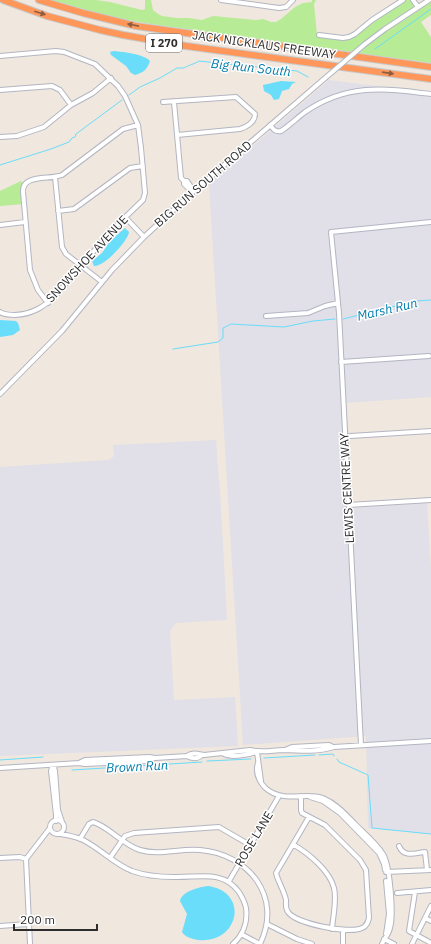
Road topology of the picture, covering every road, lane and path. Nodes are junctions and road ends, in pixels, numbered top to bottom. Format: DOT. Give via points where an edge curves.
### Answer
graph roads {
  1 [pos="3,0"];
  2 [pos="39,0"];
  3 [pos="220,0"];
  4 [pos="293,0"];
  5 [pos="403,0"];
  6 [pos="413,0"];
  7 [pos="429,0"];
  8 [pos="418,7"];
  9 [pos="319,35"];
  10 [pos="0,56"];
  11 [pos="431,67"];
  12 [pos="111,78"];
  13 [pos="431,79"];
  14 [pos="0,90"];
  15 [pos="431,94"];
  16 [pos="163,102"];
  17 [pos="174,102"];
  18 [pos="71,105"];
  19 [pos="138,125"];
  20 [pos="270,125"];
  21 [pos="177,135"];
  22 [pos="0,137"];
  23 [pos="143,166"];
  24 [pos="55,178"];
  25 [pos="193,190"];
  26 [pos="58,211"];
  27 [pos="125,217"];
  28 [pos="25,222"];
  29 [pos="431,222"];
  30 [pos="0,224"];
  31 [pos="144,237"];
  32 [pos="80,266"];
  33 [pos="102,282"];
  34 [pos="48,303"];
  35 [pos="338,303"];
  36 [pos="0,312"];
  37 [pos="266,316"];
  38 [pos="429,356"];
  39 [pos="341,362"];
  40 [pos="0,394"];
  41 [pos="431,431"];
  42 [pos="350,436"];
  43 [pos="431,500"];
  44 [pos="348,505"];
  45 [pos="431,741"];
  46 [pos="361,745"];
  47 [pos="257,752"];
  48 [pos="53,765"];
  49 [pos="0,768"];
  50 [pos="279,796"];
  51 [pos="301,796"];
  52 [pos="309,817"];
  53 [pos="56,821"];
  54 [pos="62,822"];
  55 [pos="50,828"];
  56 [pos="64,829"];
  57 [pos="53,833"];
  58 [pos="60,834"];
  59 [pos="70,835"];
  60 [pos="45,836"];
  61 [pos="80,839"];
  62 [pos="122,841"];
  63 [pos="250,845"];
  64 [pos="294,845"];
  65 [pos="399,846"];
  66 [pos="0,858"];
  67 [pos="110,858"];
  68 [pos="26,859"];
  69 [pos="239,864"];
  70 [pos="429,870"];
  71 [pos="387,874"];
  72 [pos="229,881"];
  73 [pos="431,890"];
  74 [pos="414,892"];
  75 [pos="397,893"];
  76 [pos="431,906"];
  77 [pos="425,918"];
  78 [pos="431,921"];
  79 [pos="28,924"];
  80 [pos="268,924"];
  81 [pos="0,926"];
  82 [pos="332,929"];
  83 [pos="344,930"];
  84 [pos="241,934"];
  85 [pos="416,935"];
  86 [pos="384,940"];
  87 [pos="431,943"];
  88 [pos="30,944"];
  89 [pos="233,944"];
  90 [pos="260,944"];
  91 [pos="312,944"];
  92 [pos="344,944"];
  93 [pos="388,944"];
  94 [pos="394,944"];
  95 [pos="412,944"];
  1 -- 13 [label="highway, JACK NICKLAUS FREEWAY / I 270, one-way" via="76,24 131,37"];
  11 -- 2 [label="highway, JACK NICKLAUS FREEWAY / I 270, one-way" via="136,26"];
  3 -- 4 [label="street" via="279,8 286,7"];
  5 -- 9 [label="street" via="349,37"];
  6 -- 8 [label="street"];
  7 -- 8 [label="street, BIG RUN SOUTH ROAD"];
  8 -- 20 [label="street, BIG RUN SOUTH ROAD, bridge" via="365,44"];
  10 -- 12 [label="street" via="60,51 95,64"];
  12 -- 18 [label="street"];
  12 -- 19 [label="street" via="125,96"];
  14 -- 18 [label="street" via="54,86"];
  15 -- 20 [label="street" via="394,90 346,93 306,112 281,131 274,130"];
  16 -- 17 [label="street"];
  17 -- 21 [label="street"];
  17 -- 21 [label="street" via="236,97 255,115 247,127 240,130"];
  18 -- 22 [label="street" via="44,127 17,136"];
  19 -- 23 [label="street"];
  19 -- 24 [label="street" via="123,129 67,172"];
  20 -- 25 [label="street, BIG RUN SOUTH ROAD"];
  21 -- 25 [label="street" via="181,178 184,184"];
  23 -- 26 [label="street" via="130,168 74,209"];
  23 -- 27 [label="street, SNOWSHOE AVENUE" via="145,195"];
  24 -- 26 [label="street"];
  24 -- 28 [label="street" via="27,182 23,189"];
  25 -- 31 [label="street, BIG RUN SOUTH ROAD"];
  26 -- 32 [label="street" via="62,247"];
  27 -- 31 [label="street"];
  27 -- 32 [label="street, SNOWSHOE AVENUE"];
  28 -- 30 [label="street"];
  28 -- 34 [label="street" via="32,276"];
  29 -- 35 [label="street, LEWIS CENTRE WAY" via="331,232"];
  31 -- 33 [label="street, BIG RUN SOUTH ROAD"];
  32 -- 33 [label="street"];
  32 -- 34 [label="street, SNOWSHOE AVENUE"];
  33 -- 40 [label="street, BIG RUN SOUTH ROAD" via="62,332"];
  34 -- 36 [label="street, SNOWSHOE AVENUE" via="23,314 8,315"];
  35 -- 37 [label="street" via="308,313"];
  35 -- 39 [label="street, LEWIS CENTRE WAY"];
  38 -- 39 [label="street"];
  39 -- 44 [label="street, LEWIS CENTRE WAY"];
  41 -- 42 [label="street"];
  43 -- 44 [label="street"];
  44 -- 46 [label="street, LEWIS CENTRE WAY"];
  45 -- 46 [label="street"];
  46 -- 47 [label="street" via="292,752"];
  47 -- 48 [label="street" via="250,750 224,754 199,753 155,758 85,760 79,763"];
  47 -- 50 [label="street" via="261,781 264,787"];
  48 -- 49 [label="street"];
  48 -- 53 [label="street" via="51,771"];
  48 -- 54 [label="street" via="58,810"];
  50 -- 51 [label="street"];
  50 -- 63 [label="street, ROSE LANE"];
  51 -- 52 [label="street" via="301,810"];
  51 -- 71 [label="street" via="323,801 340,813 379,853"];
  52 -- 64 [label="street"];
  52 -- 83 [label="street" via="325,825 360,860 366,870 370,913 368,922 358,929"];
  53 -- 54 [label="street"];
  53 -- 55 [label="street"];
  54 -- 56 [label="street"];
  55 -- 57 [label="street"];
  55 -- 60 [label="street"];
  56 -- 58 [label="street"];
  56 -- 59 [label="street"];
  57 -- 58 [label="street"];
  57 -- 60 [label="street"];
  58 -- 59 [label="street"];
  59 -- 61 [label="street"];
  60 -- 68 [label="street"];
  61 -- 62 [label="street" via="93,822"];
  61 -- 67 [label="street"];
  62 -- 63 [label="street" via="125,836 134,832 219,827"];
  62 -- 67 [label="street"];
  62 -- 69 [label="street" via="148,852 204,850 224,855"];
  63 -- 69 [label="street, ROSE LANE"];
  64 -- 82 [label="street" via="305,851 331,881 334,889"];
  64 -- 82 [label="street" via="276,873 286,910 295,918"];
  65 -- 70 [label="street" via="406,854 425,852"];
  66 -- 68 [label="street"];
  67 -- 72 [label="street" via="132,870 156,877 212,876"];
  68 -- 79 [label="street"];
  69 -- 72 [label="street, ROSE LANE"];
  69 -- 80 [label="street" via="250,872 260,886 267,905"];
  70 -- 71 [label="street"];
  71 -- 86 [label="street" via="389,914"];
  72 -- 84 [label="street" via="240,893 245,905 246,916"];
  73 -- 74 [label="street"];
  74 -- 75 [label="street"];
  74 -- 85 [label="street" via="409,931"];
  76 -- 77 [label="street"];
  77 -- 78 [label="street"];
  77 -- 85 [label="street"];
  79 -- 81 [label="street"];
  79 -- 88 [label="street"];
  80 -- 90 [label="street"];
  80 -- 91 [label="street"];
  82 -- 83 [label="street"];
  83 -- 92 [label="street"];
  84 -- 89 [label="street"];
  84 -- 90 [label="street"];
  85 -- 87 [label="street"];
  85 -- 95 [label="street"];
  86 -- 93 [label="street"];
  86 -- 94 [label="street"];
}
